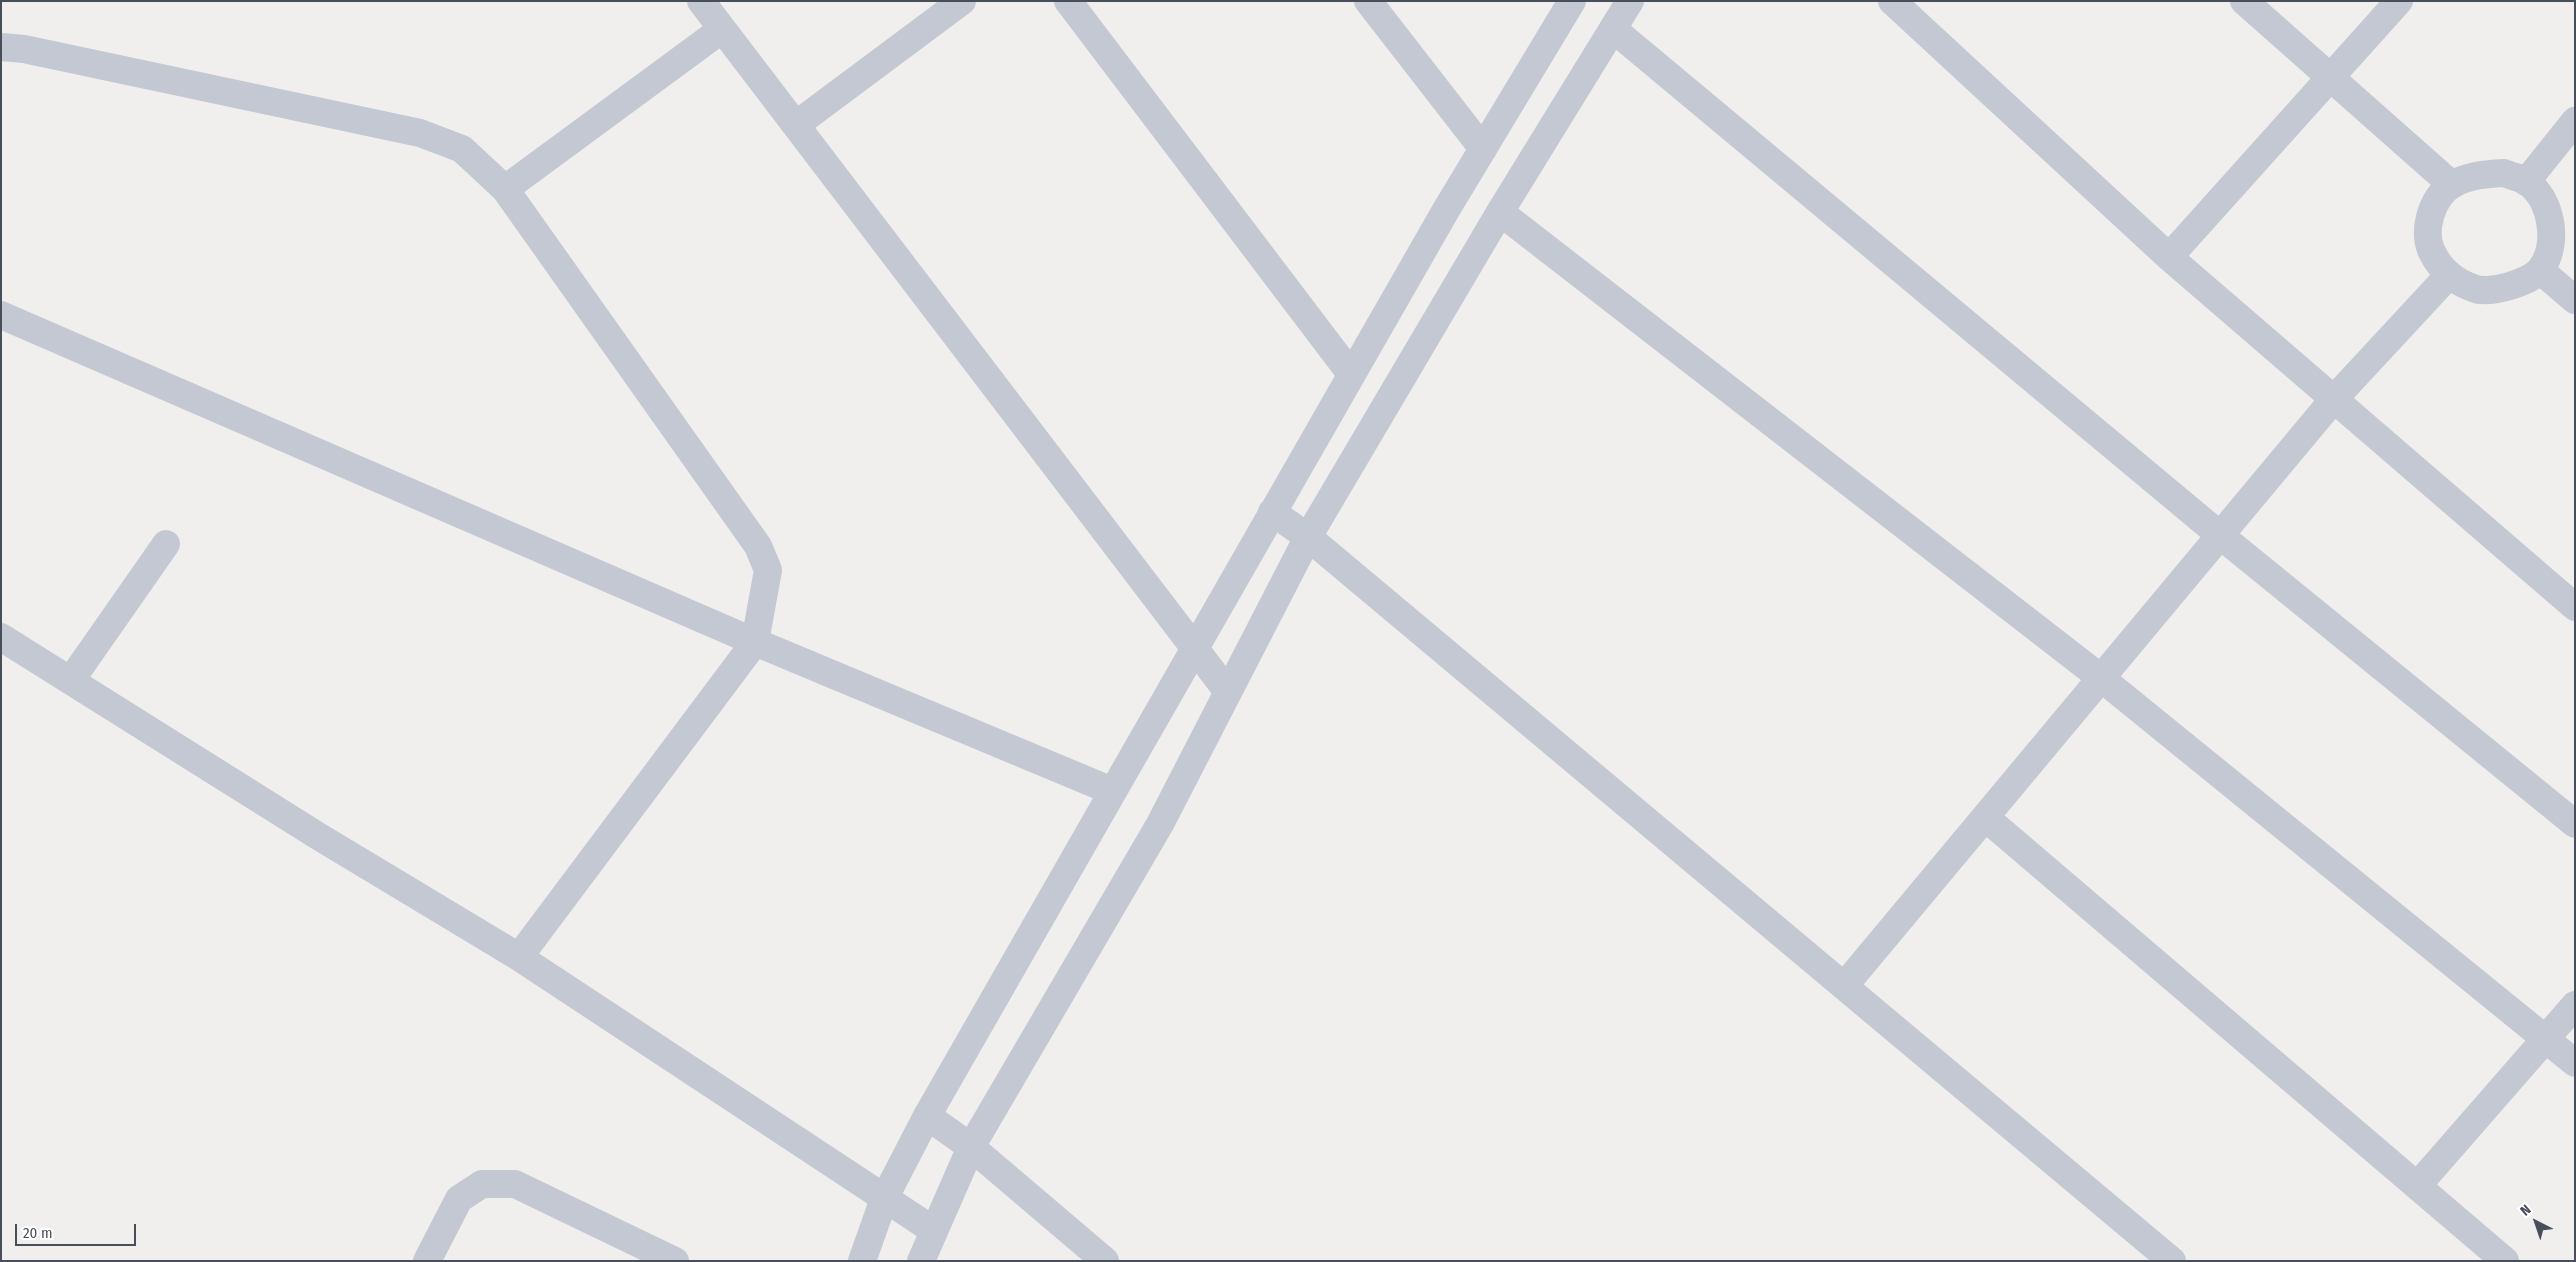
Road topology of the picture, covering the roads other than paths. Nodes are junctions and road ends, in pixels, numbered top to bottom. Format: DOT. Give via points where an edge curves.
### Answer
graph roads {
  1 [pos="701,1"];
  2 [pos="962,1"];
  3 [pos="1068,1"];
  4 [pos="1368,1"];
  5 [pos="1572,1"];
  6 [pos="1630,1"];
  7 [pos="1892,1"];
  8 [pos="2244,1"];
  9 [pos="2399,1"];
  10 [pos="1613,29"];
  11 [pos="721,30"];
  12 [pos="1,47"];
  13 [pos="2330,77"];
  14 [pos="2575,121"];
  15 [pos="797,124"];
  16 [pos="1483,149"];
  17 [pos="2526,182"];
  18 [pos="2452,185"];
  19 [pos="505,189"];
  20 [pos="1500,212"];
  21 [pos="2169,257"];
  22 [pos="2540,270"];
  23 [pos="2449,275"];
  24 [pos="2575,300"];
  25 [pos="1,315"];
  26 [pos="1351,374"];
  27 [pos="2333,400"];
  28 [pos="1272,512"];
  29 [pos="2222,536"];
  30 [pos="1308,537"];
  31 [pos="166,544"];
  32 [pos="2575,607"];
  33 [pos="1,637"];
  34 [pos="755,642"];
  35 [pos="1194,647"];
  36 [pos="2101,678"];
  37 [pos="71,680"];
  38 [pos="1228,692"];
  39 [pos="1112,791"];
  40 [pos="1986,818"];
  41 [pos="2575,824"];
  42 [pos="519,957"];
  43 [pos="1845,985"];
  44 [pos="2575,1005"];
  45 [pos="2545,1038"];
  46 [pos="2575,1063"];
  47 [pos="927,1116"];
  48 [pos="971,1147"];
  49 [pos="2418,1185"];
  50 [pos="884,1199"];
  51 [pos="933,1230"];
  52 [pos="427,1261"];
  53 [pos="675,1261"];
  54 [pos="862,1261"];
  55 [pos="921,1261"];
  56 [pos="1105,1261"];
  57 [pos="2172,1261"];
  58 [pos="2505,1261"];
  1 -- 11 [label="street"];
  2 -- 15 [label="street"];
  3 -- 26 [label="street"];
  4 -- 16 [label="street"];
  5 -- 16 [label="street"];
  6 -- 10 [label="street"];
  7 -- 21 [label="street"];
  8 -- 13 [label="street"];
  9 -- 13 [label="street"];
  10 -- 20 [label="street"];
  10 -- 29 [label="street"];
  11 -- 15 [label="street"];
  11 -- 19 [label="street"];
  12 -- 19 [label="street" via="24,49 420,133 462,149"];
  13 -- 18 [label="street"];
  13 -- 21 [label="street"];
  14 -- 17 [label="street"];
  15 -- 35 [label="street"];
  16 -- 26 [label="street"];
  17 -- 18 [label="street" via="2504,173 2479,174"];
  17 -- 22 [label="street" via="2545,204 2552,226 2551,246"];
  18 -- 23 [label="street" via="2435,204 2427,225 2428,246"];
  19 -- 34 [label="street" via="758,546 768,570"];
  20 -- 30 [label="street"];
  20 -- 36 [label="street"];
  21 -- 27 [label="street"];
  22 -- 23 [label="street" via="2520,283 2483,289 2474,289"];
  22 -- 24 [label="street"];
  23 -- 27 [label="street"];
  25 -- 34 [label="street"];
  26 -- 28 [label="street"];
  27 -- 29 [label="street"];
  27 -- 32 [label="street"];
  28 -- 30 [label="street"];
  28 -- 35 [label="street"];
  29 -- 36 [label="street"];
  29 -- 41 [label="street"];
  30 -- 38 [label="street"];
  30 -- 43 [label="street"];
  31 -- 37 [label="street"];
  33 -- 37 [label="street"];
  34 -- 39 [label="street"];
  34 -- 42 [label="street"];
  35 -- 38 [label="street"];
  35 -- 39 [label="street"];
  36 -- 40 [label="street"];
  36 -- 45 [label="street"];
  37 -- 42 [label="street" via="318,836"];
  38 -- 48 [label="street" via="1160,824"];
  39 -- 47 [label="street"];
  40 -- 43 [label="street"];
  40 -- 49 [label="street"];
  42 -- 50 [label="street"];
  43 -- 57 [label="street"];
  44 -- 45 [label="street"];
  45 -- 46 [label="street"];
  45 -- 49 [label="street"];
  47 -- 48 [label="street"];
  47 -- 50 [label="street"];
  48 -- 51 [label="street"];
  48 -- 56 [label="street"];
  49 -- 58 [label="street"];
  50 -- 51 [label="street"];
  50 -- 54 [label="street"];
  51 -- 55 [label="street"];
  52 -- 53 [label="street" via="459,1199 482,1184 515,1184"];
}
